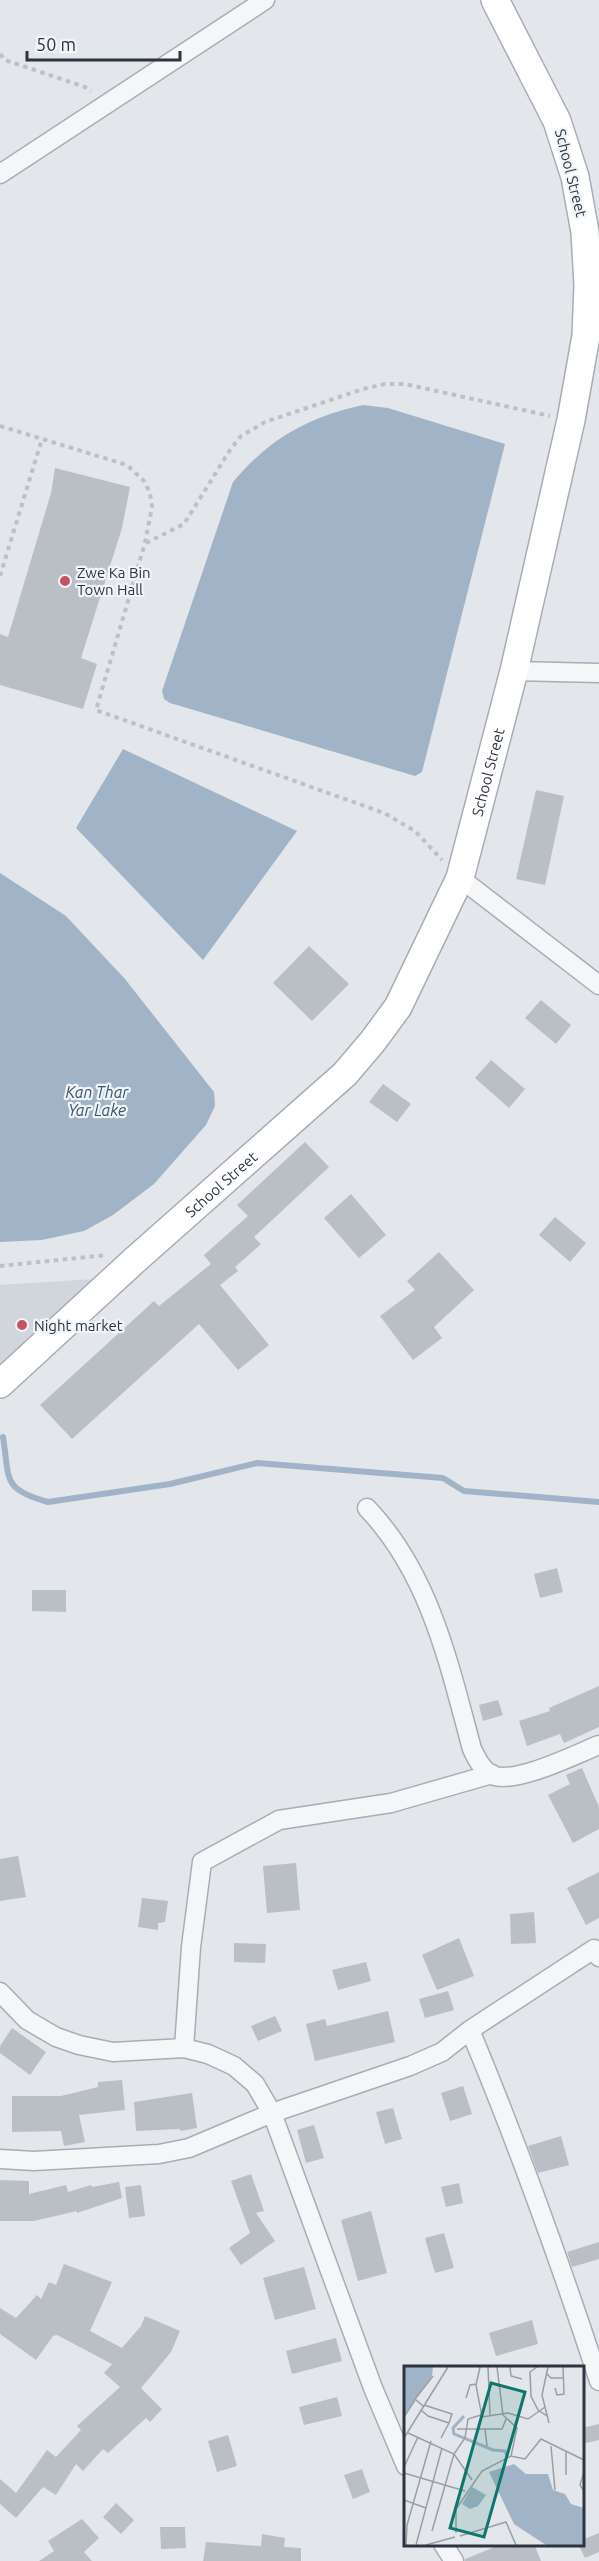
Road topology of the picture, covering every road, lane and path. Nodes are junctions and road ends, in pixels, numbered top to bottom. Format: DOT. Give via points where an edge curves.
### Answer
graph roads {
  1 [pos="266,0"];
  2 [pos="495,0"];
  3 [pos="0,54"];
  4 [pos="109,104"];
  5 [pos="0,174"];
  6 [pos="571,420"];
  7 [pos="0,426"];
  8 [pos="42,439"];
  9 [pos="145,543"];
  10 [pos="0,576"];
  11 [pos="514,671"];
  12 [pos="599,673"];
  13 [pos="460,878"];
  14 [pos="599,986"];
  15 [pos="136,1259"];
  16 [pos="0,1266"];
  17 [pos="0,1384"];
  18 [pos="368,1508"];
  19 [pos="599,1745"];
  20 [pos="492,1774"];
  21 [pos="599,1957"];
  22 [pos="0,1992"];
  23 [pos="470,2030"];
  24 [pos="184,2048"];
  25 [pos="272,2113"];
  26 [pos="0,2159"];
  27 [pos="599,2381"];
  28 [pos="404,2464"];
  29 [pos="444,2546"];
  30 [pos="454,2561"];
  1 -- 4 [label="street"];
  2 -- 6 [label="street, School Street" via="557,121 575,177 585,232 586,336"];
  3 -- 4 [label="path" via="5,60 85,87"];
  4 -- 5 [label="street"];
  6 -- 9 [label="path" via="405,384 363,389 265,422 241,436 184,524"];
  6 -- 11 [label="street, School Street"];
  7 -- 8 [label="path"];
  8 -- 9 [label="path" via="127,465 137,472 150,493 152,507"];
  8 -- 10 [label="path"];
  9 -- 13 [label="path" via="96,710 384,813 415,831"];
  11 -- 12 [label="street"];
  11 -- 13 [label="street, School Street"];
  13 -- 14 [label="street"];
  13 -- 15 [label="street, School Street" via="398,1007 345,1074"];
  15 -- 16 [label="path" via="121,1254"];
  15 -- 17 [label="street, School Street"];
  18 -- 20 [label="street" via="409,1562 443,1639 472,1749 480,1764"];
  19 -- 20 [label="street" via="521,1775"];
  20 -- 24 [label="street" via="391,1803 279,1820 202,1862"];
  21 -- 23 [label="street" via="594,1949"];
  22 -- 24 [label="street" via="27,2020 56,2037 80,2045 113,2052"];
  23 -- 25 [label="street" via="442,2052 410,2066"];
  23 -- 27 [label="street" via="562,2266"];
  24 -- 25 [label="street" via="234,2066 255,2084"];
  25 -- 26 [label="street" via="189,2148 159,2154 34,2161"];
  25 -- 28 [label="street"];
  29 -- 30 [label="street"];
}
